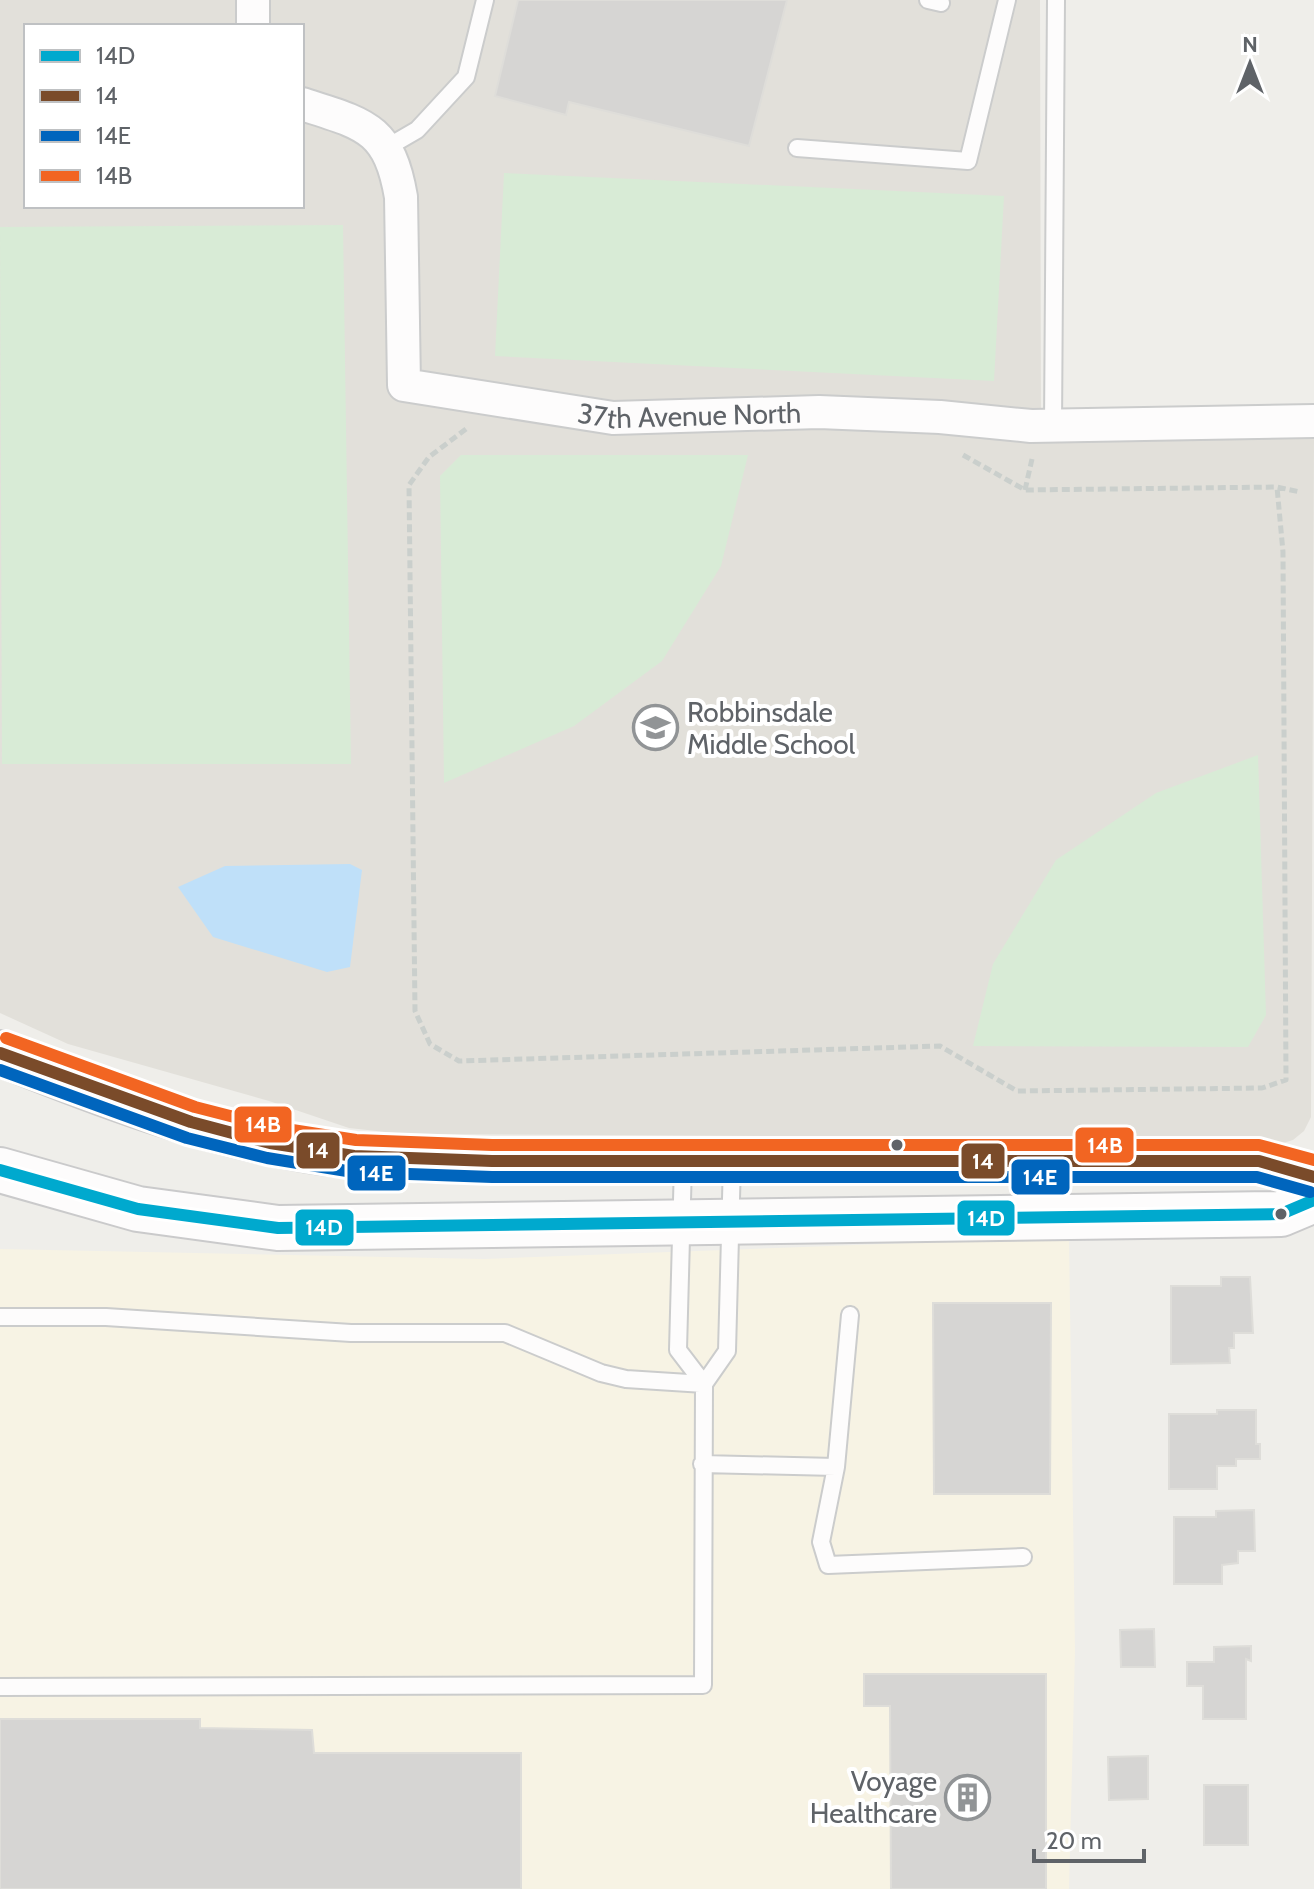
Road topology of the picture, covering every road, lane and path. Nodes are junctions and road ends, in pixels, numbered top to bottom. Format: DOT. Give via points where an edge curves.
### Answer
graph roads {
  1 [pos="253,0"];
  2 [pos="485,0"];
  3 [pos="1007,0"];
  4 [pos="1056,0"];
  5 [pos="253,24"];
  6 [pos="304,105"];
  7 [pos="386,148"];
  8 [pos="797,148"];
  9 [pos="1314,421"];
  10 [pos="1053,426"];
  11 [pos="480,428"];
  12 [pos="950,447"];
  13 [pos="1033,451"];
  14 [pos="1277,487"];
  15 [pos="1025,490"];
  16 [pos="1300,492"];
  17 [pos="0,1053"];
  18 [pos="683,1160"];
  19 [pos="732,1160"];
  20 [pos="0,1170"];
  21 [pos="1314,1177"];
  22 [pos="1314,1200"];
  23 [pos="680,1223"];
  24 [pos="730,1223"];
  25 [pos="850,1315"];
  26 [pos="0,1317"];
  27 [pos="704,1384"];
  28 [pos="702,1464"];
  29 [pos="836,1467"];
  30 [pos="1023,1557"];
  31 [pos="0,1687"];
  1 -- 5 [label="street"];
  2 -- 7 [label="lane" via="466,77 417,130"];
  3 -- 8 [label="lane" via="968,161"];
  4 -- 10 [label="lane"];
  6 -- 7 [label="street, 37th Avenue North" via="366,125"];
  7 -- 10 [label="street, 37th Avenue North" via="401,197 404,385 613,418 819,412"];
  9 -- 10 [label="street, 37th Avenue North"];
  11 -- 14 [label="path" via="468,428 429,457 409,485 415,1011 430,1044 459,1061 940,1046 1017,1091 1262,1088 1286,1080 1283,552"];
  12 -- 15 [label="path"];
  13 -- 15 [label="path"];
  14 -- 15 [label="path"];
  14 -- 16 [label="path"];
  17 -- 18 [label="street" via="117,1098 308,1150 447,1160"];
  18 -- 19 [label="street"];
  18 -- 23 [label="lane"];
  19 -- 21 [label="street" via="1259,1161"];
  19 -- 24 [label="lane"];
  20 -- 23 [label="street" via="138,1209 278,1228"];
  22 -- 24 [label="street" via="1281,1214"];
  23 -- 24 [label="street"];
  23 -- 27 [label="lane" via="678,1350"];
  24 -- 27 [label="lane" via="727,1351"];
  25 -- 29 [label="lane"];
  26 -- 27 [label="lane" via="106,1317 351,1333 505,1333 601,1373"];
  27 -- 28 [label="lane"];
  28 -- 29 [label="lane"];
  28 -- 31 [label="lane" via="703,1685"];
  29 -- 30 [label="lane" via="821,1542 828,1565"];
}
